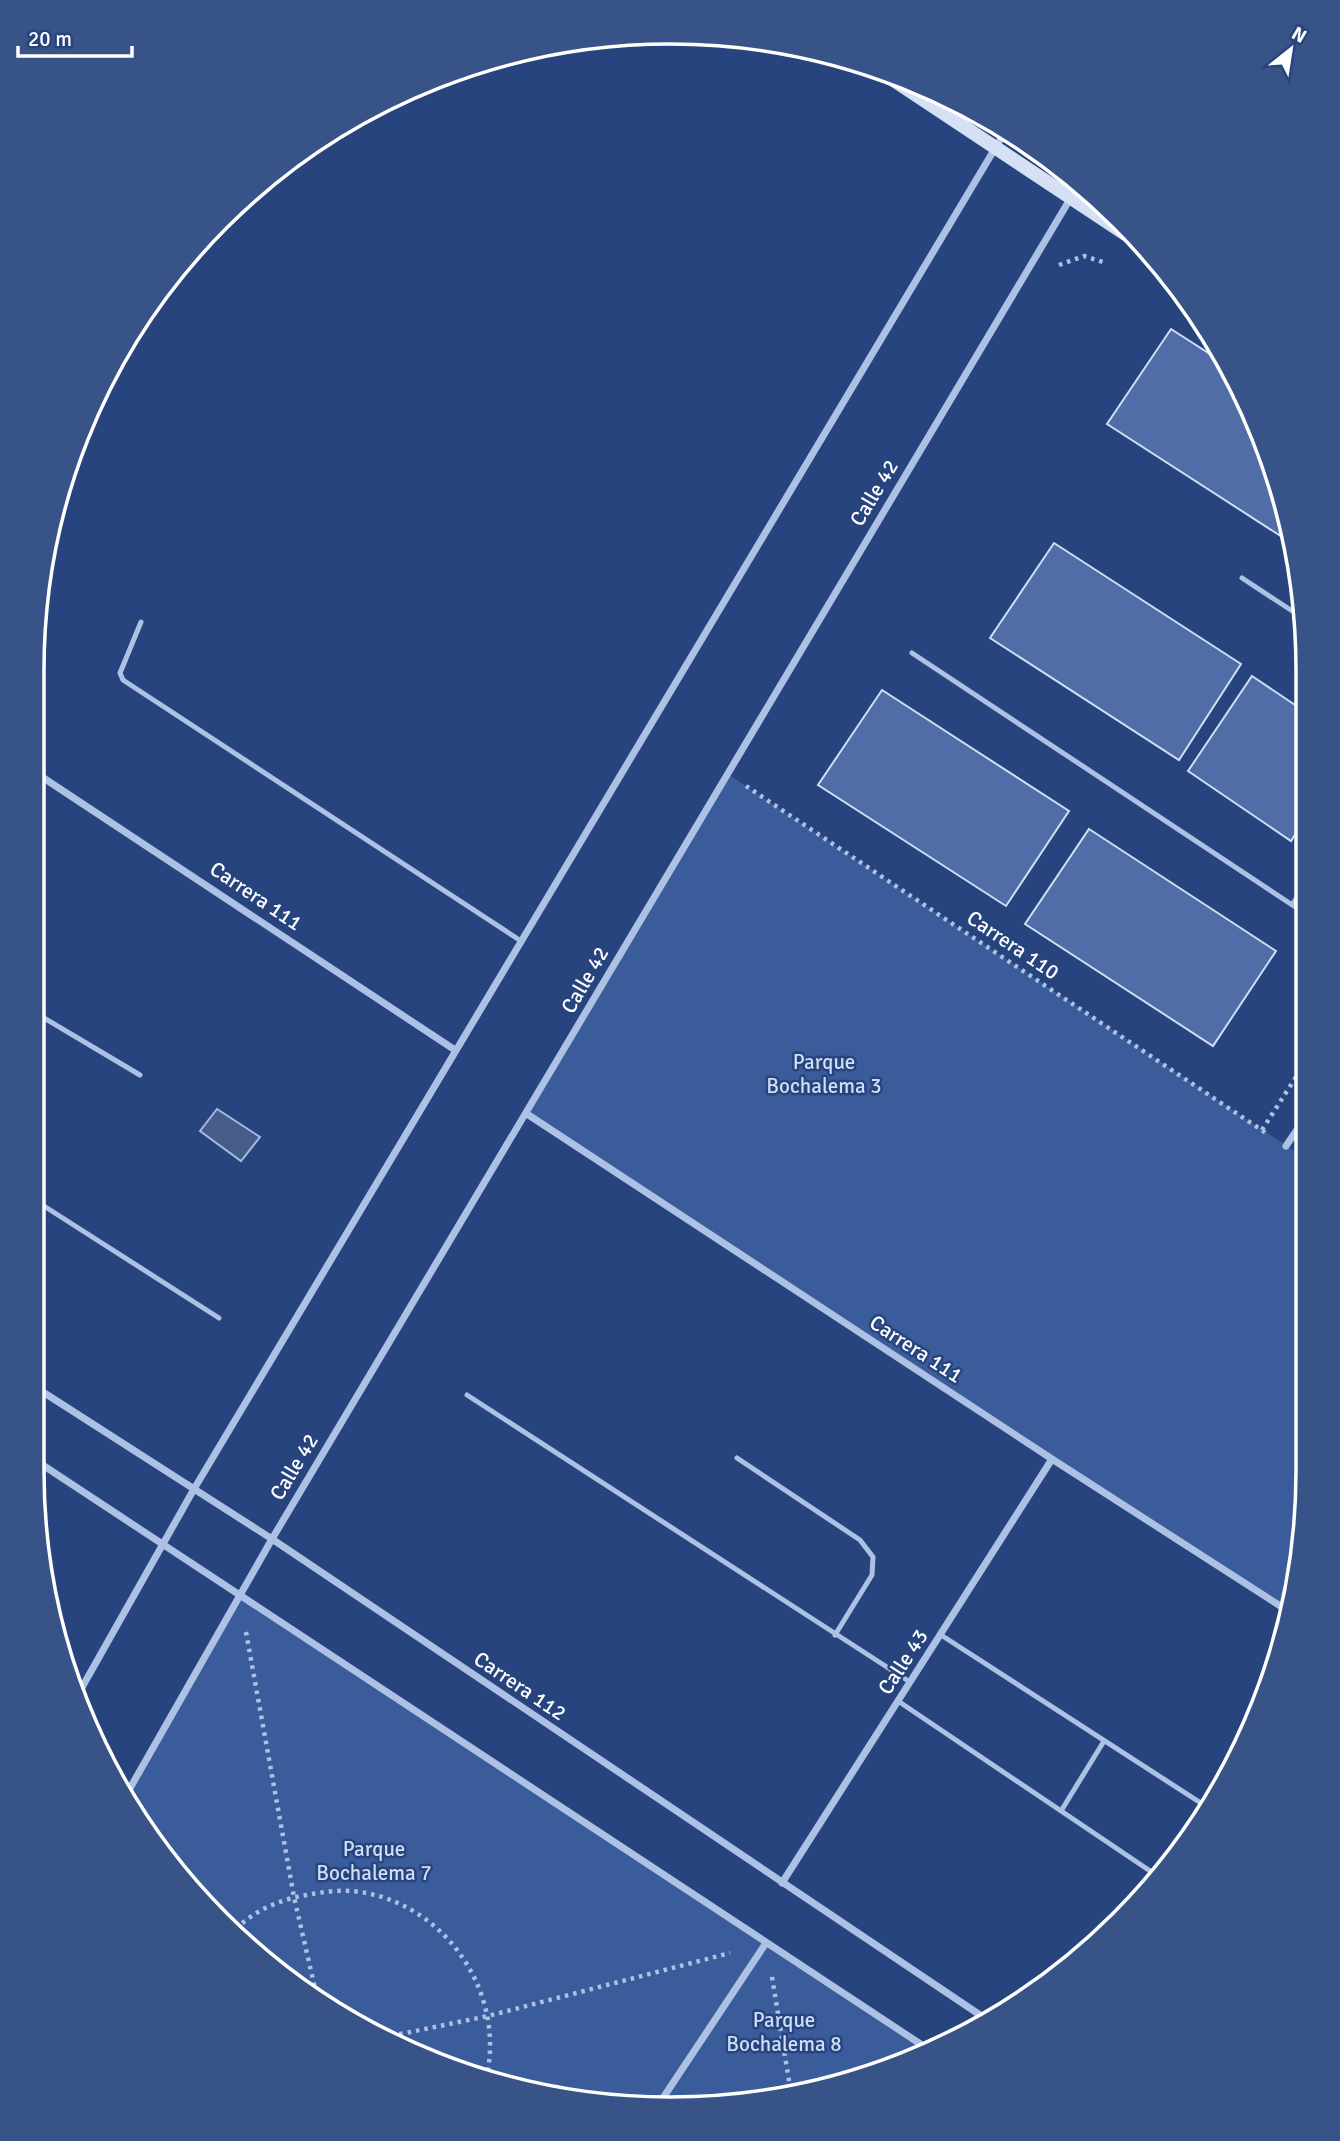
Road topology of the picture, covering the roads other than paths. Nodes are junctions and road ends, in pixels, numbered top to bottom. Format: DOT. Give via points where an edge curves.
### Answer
graph roads {
  1 [pos="912,92"];
  2 [pos="1001,139"];
  3 [pos="996,147"];
  4 [pos="1074,192"];
  5 [pos="1071,197"];
  6 [pos="1107,221"];
  7 [pos="1242,579"];
  8 [pos="1293,612"];
  9 [pos="141,622"];
  10 [pos="912,653"];
  11 [pos="44,778"];
  12 [pos="1296,899"];
  13 [pos="1292,905"];
  14 [pos="1296,908"];
  15 [pos="521,941"];
  16 [pos="44,1018"];
  17 [pos="455,1050"];
  18 [pos="140,1075"];
  19 [pos="527,1114"];
  20 [pos="1296,1131"];
  21 [pos="1286,1146"];
  22 [pos="44,1206"];
  23 [pos="219,1318"];
  24 [pos="44,1393"];
  25 [pos="467,1395"];
  26 [pos="737,1458"];
  27 [pos="1052,1459"];
  28 [pos="44,1466"];
  29 [pos="194,1489"];
  30 [pos="272,1539"];
  31 [pos="163,1544"];
  32 [pos="240,1596"];
  33 [pos="1281,1606"];
  34 [pos="941,1634"];
  35 [pos="835,1635"];
  36 [pos="910,1682"];
  37 [pos="82,1687"];
  38 [pos="898,1702"];
  39 [pos="1104,1741"];
  40 [pos="130,1788"];
  41 [pos="1201,1803"];
  42 [pos="1060,1811"];
  43 [pos="1151,1872"];
  44 [pos="782,1883"];
  45 [pos="766,1943"];
  46 [pos="980,2015"];
  47 [pos="922,2045"];
  48 [pos="664,2097"];
  1 -- 3 [label="main road"];
  2 -- 3 [label="street"];
  3 -- 5 [label="main road"];
  3 -- 15 [label="street"];
  4 -- 5 [label="street, Calle 42"];
  5 -- 6 [label="main road"];
  5 -- 19 [label="street, Calle 42"];
  7 -- 8 [label="lane"];
  9 -- 15 [label="lane" via="120,673 123,680"];
  10 -- 13 [label="lane"];
  11 -- 17 [label="street, Carrera 111"];
  12 -- 13 [label="lane"];
  13 -- 14 [label="lane"];
  15 -- 17 [label="street"];
  16 -- 18 [label="lane"];
  17 -- 29 [label="street"];
  19 -- 27 [label="street, Carrera 111"];
  19 -- 30 [label="street, Calle 42"];
  20 -- 21 [label="street"];
  22 -- 23 [label="lane"];
  24 -- 29 [label="street, Carrera 112"];
  25 -- 35 [label="lane"];
  26 -- 35 [label="lane" via="860,1540 873,1557 872,1574"];
  27 -- 33 [label="street, Carrera 111"];
  27 -- 34 [label="street, Calle 43"];
  28 -- 31 [label="street"];
  29 -- 30 [label="street, Carrera 112"];
  29 -- 31 [label="street"];
  30 -- 32 [label="street, Calle 42"];
  30 -- 44 [label="street, Carrera 112"];
  31 -- 32 [label="street"];
  31 -- 37 [label="street"];
  32 -- 40 [label="street, Calle 42"];
  32 -- 45 [label="street"];
  34 -- 36 [label="street, Calle 43"];
  34 -- 39 [label="lane"];
  35 -- 36 [label="lane"];
  36 -- 38 [label="street, Calle 43"];
  38 -- 42 [label="lane"];
  38 -- 44 [label="street, Calle 43"];
  39 -- 41 [label="lane"];
  39 -- 42 [label="lane"];
  42 -- 43 [label="lane"];
  44 -- 46 [label="street, Carrera 112"];
  45 -- 47 [label="street"];
  45 -- 48 [label="street"];
}
